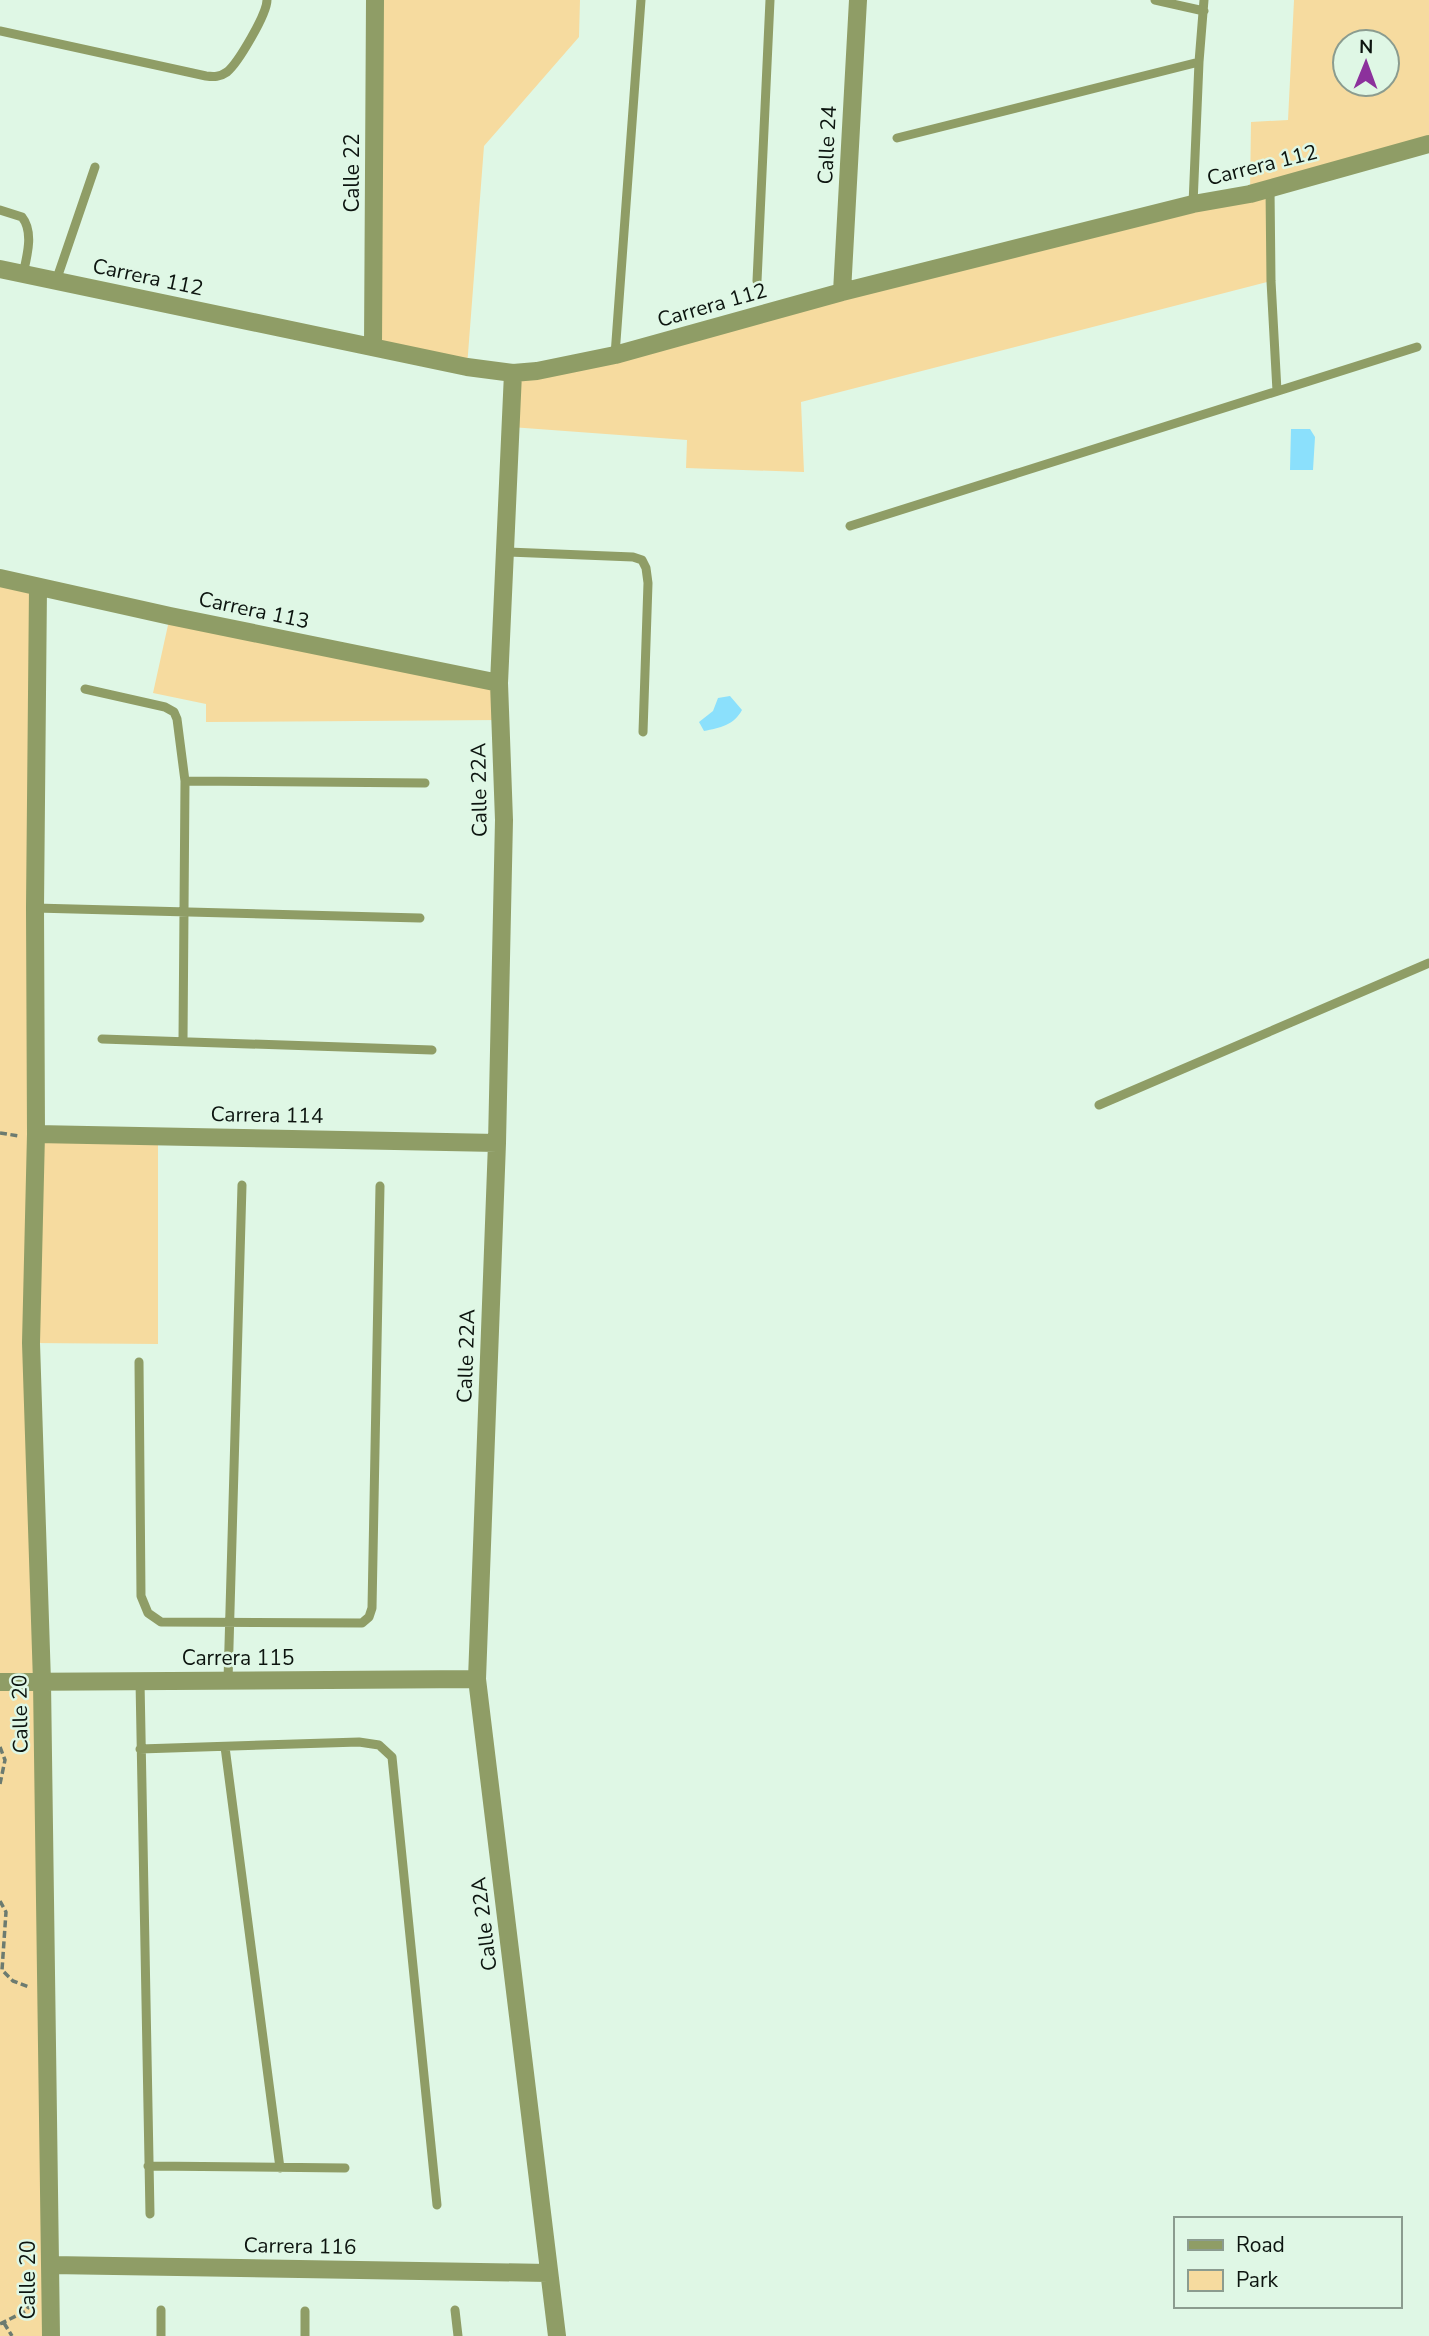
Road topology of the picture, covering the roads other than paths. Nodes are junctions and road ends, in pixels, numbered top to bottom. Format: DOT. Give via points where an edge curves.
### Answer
graph roads {
  1 [pos="267,0"];
  2 [pos="375,0"];
  3 [pos="641,0"];
  4 [pos="770,0"];
  5 [pos="858,0"];
  6 [pos="1155,0"];
  7 [pos="1204,0"];
  8 [pos="1203,11"];
  9 [pos="0,31"];
  10 [pos="1199,62"];
  11 [pos="897,138"];
  12 [pos="1429,144"];
  13 [pos="95,167"];
  14 [pos="1270,188"];
  15 [pos="1193,204"];
  16 [pos="0,210"];
  17 [pos="0,269"];
  18 [pos="23,274"];
  19 [pos="56,281"];
  20 [pos="757,281"];
  21 [pos="842,292"];
  22 [pos="373,347"];
  23 [pos="1417,347"];
  24 [pos="615,355"];
  25 [pos="513,373"];
  26 [pos="1277,391"];
  27 [pos="850,526"];
  28 [pos="505,552"];
  29 [pos="0,578"];
  30 [pos="38,587"];
  31 [pos="499,683"];
  32 [pos="85,689"];
  33 [pos="643,732"];
  34 [pos="185,781"];
  35 [pos="425,783"];
  36 [pos="35,908"];
  37 [pos="182,911"];
  38 [pos="420,918"];
  39 [pos="1429,963"];
  40 [pos="102,1039"];
  41 [pos="183,1040"];
  42 [pos="432,1050"];
  43 [pos="1099,1105"];
  44 [pos="36,1134"];
  45 [pos="497,1143"];
  46 [pos="242,1185"];
  47 [pos="380,1186"];
  48 [pos="139,1362"];
  49 [pos="229,1623"];
  50 [pos="477,1679"];
  51 [pos="139,1681"];
  52 [pos="228,1681"];
  53 [pos="0,1682"];
  54 [pos="42,1682"];
  55 [pos="225,1747"];
  56 [pos="140,1749"];
  57 [pos="148,2165"];
  58 [pos="279,2168"];
  59 [pos="345,2168"];
  60 [pos="437,2205"];
  61 [pos="150,2214"];
  62 [pos="51,2265"];
  63 [pos="548,2273"];
  64 [pos="161,2310"];
  65 [pos="455,2310"];
  66 [pos="305,2311"];
  67 [pos="51,2336"];
  68 [pos="161,2336"];
  69 [pos="305,2336"];
  70 [pos="458,2336"];
  71 [pos="557,2336"];
  1 -- 9 [label="lane" via="257,29 229,70 218,77"];
  2 -- 22 [label="street, Calle 22"];
  3 -- 24 [label="lane"];
  4 -- 20 [label="lane"];
  5 -- 21 [label="street, Calle 24"];
  6 -- 8 [label="lane"];
  7 -- 8 [label="lane"];
  8 -- 10 [label="lane"];
  10 -- 11 [label="lane"];
  10 -- 15 [label="lane"];
  12 -- 14 [label="street, Carrera 112"];
  13 -- 19 [label="lane"];
  14 -- 15 [label="street, Carrera 112"];
  14 -- 26 [label="lane"];
  15 -- 21 [label="street, Carrera 112"];
  16 -- 18 [label="lane" via="22,217 29,227"];
  17 -- 18 [label="street, Carrera 112"];
  18 -- 19 [label="street, Carrera 112"];
  19 -- 22 [label="street, Carrera 112"];
  21 -- 24 [label="street, Carrera 112"];
  22 -- 25 [label="street, Carrera 112"];
  23 -- 26 [label="lane"];
  24 -- 25 [label="street, Carrera 112"];
  25 -- 28 [label="street, Calle 22A"];
  26 -- 27 [label="lane"];
  28 -- 31 [label="street, Calle 22A"];
  28 -- 33 [label="lane" via="642,560 648,583"];
  29 -- 30 [label="street, Carrera 113"];
  30 -- 31 [label="street, Carrera 113"];
  30 -- 36 [label="street, Calle 20"];
  31 -- 45 [label="street, Calle 22A" via="504,820"];
  32 -- 34 [label="lane" via="174,712"];
  34 -- 35 [label="lane"];
  34 -- 37 [label="lane"];
  36 -- 37 [label="lane"];
  36 -- 44 [label="street, Calle 20"];
  37 -- 38 [label="lane"];
  37 -- 41 [label="lane"];
  39 -- 43 [label="lane"];
  40 -- 41 [label="lane"];
  41 -- 42 [label="lane"];
  44 -- 45 [label="street, Carrera 114"];
  44 -- 54 [label="street, Calle 20" via="31,1343"];
  45 -- 50 [label="street, Calle 22A"];
  46 -- 49 [label="lane"];
  47 -- 49 [label="lane" via="369,1617 356,1624"];
  48 -- 49 [label="lane" via="141,1595 148,1613 161,1622"];
  49 -- 52 [label="lane"];
  50 -- 52 [label="street, Carrera 115"];
  50 -- 63 [label="street, Calle 22A"];
  51 -- 52 [label="street, Carrera 115"];
  51 -- 54 [label="street, Carrera 115"];
  51 -- 56 [label="lane"];
  53 -- 54 [label="street, Carrera 115"];
  54 -- 62 [label="street, Calle 20"];
  55 -- 56 [label="lane"];
  55 -- 58 [label="lane"];
  55 -- 60 [label="lane" via="359,1742 379,1745 392,1757"];
  56 -- 57 [label="lane"];
  57 -- 58 [label="lane"];
  57 -- 61 [label="lane"];
  58 -- 59 [label="lane"];
  62 -- 63 [label="street, Carrera 116"];
  62 -- 67 [label="street, Calle 20"];
  63 -- 71 [label="street, Calle 22A"];
  64 -- 68 [label="lane"];
  65 -- 70 [label="lane"];
  66 -- 69 [label="lane"];
}
